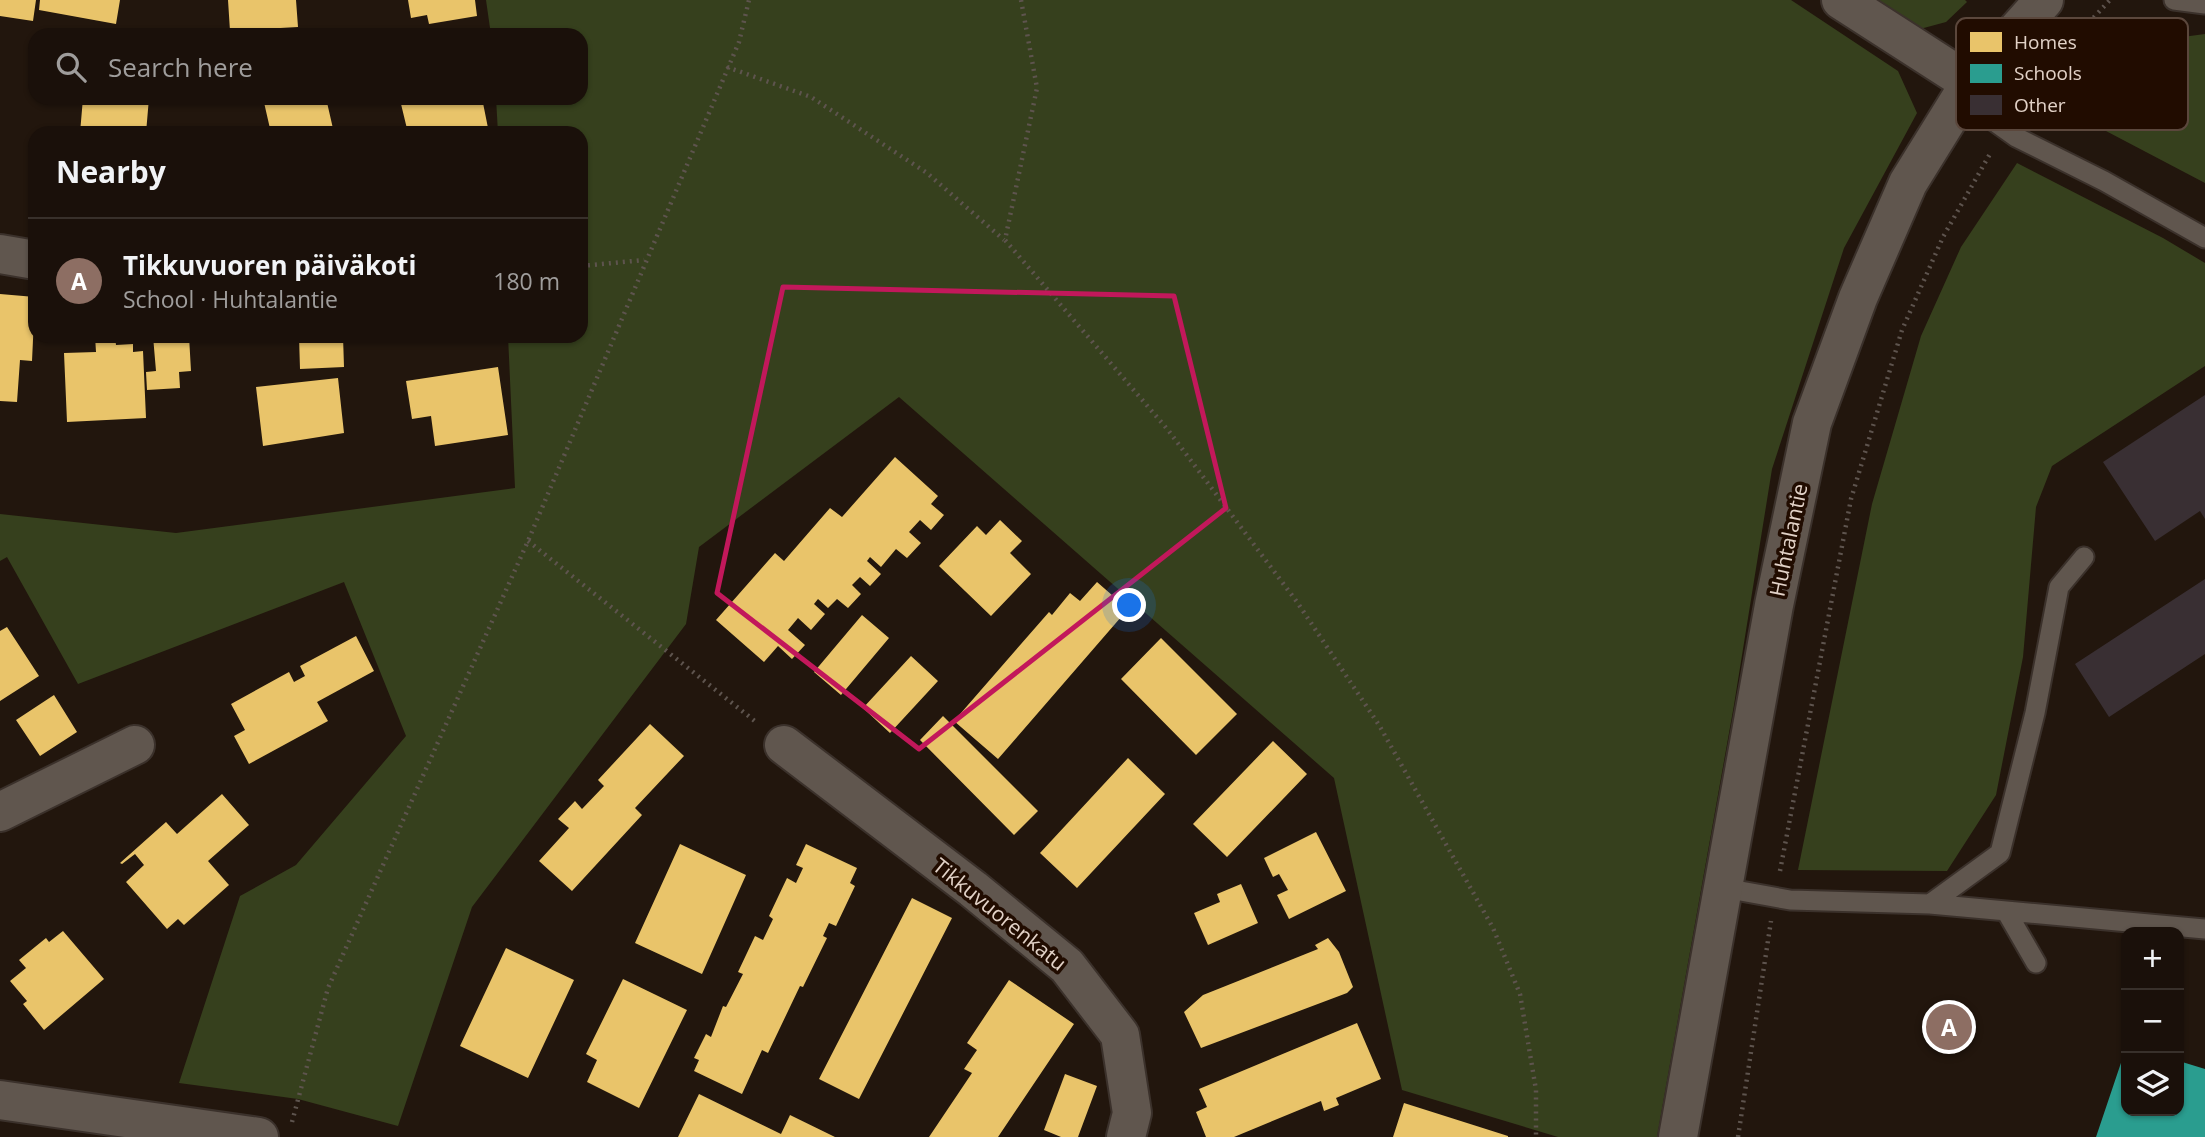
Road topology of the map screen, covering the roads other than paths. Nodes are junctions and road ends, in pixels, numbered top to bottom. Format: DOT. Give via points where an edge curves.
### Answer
graph roads {
  1 [pos="1842,0"];
  2 [pos="2044,0"];
  3 [pos="2174,0"];
  4 [pos="2205,4"];
  5 [pos="2028,18"];
  6 [pos="1956,83"];
  7 [pos="1956,105"];
  8 [pos="2007,130"];
  9 [pos="2205,238"];
  10 [pos="0,254"];
  11 [pos="28,259"];
  12 [pos="2084,557"];
  13 [pos="135,745"];
  14 [pos="784,745"];
  15 [pos="0,812"];
  16 [pos="1724,888"];
  17 [pos="1930,904"];
  18 [pos="2006,911"];
  19 [pos="2205,929"];
  20 [pos="2036,963"];
  21 [pos="1,1104"];
  22 [pos="275,1131"];
  23 [pos="1126,1137"];
  24 [pos="1678,1137"];
  1 -- 6 [label="main road"];
  2 -- 5 [label="main road, Huhtalantie"];
  3 -- 4 [label="lane"];
  7 -- 16 [label="main road, Huhtalantie" via="1903,196 1858,298 1812,423"];
  8 -- 9 [label="lane"];
  10 -- 11 [label="main road"];
  12 -- 17 [label="lane" via="2059,587 2035,713 2000,853"];
  13 -- 15 [label="main road"];
  14 -- 23 [label="main road, Tikkuvuorenkatu" via="1067,966 1120,1035 1132,1112"];
  16 -- 17 [label="lane" via="1774,897"];
  16 -- 24 [label="main road, Huhtalantie"];
  17 -- 18 [label="lane"];
  18 -- 19 [label="lane"];
  18 -- 20 [label="lane"];
  21 -- 22 [label="main road"];
}
